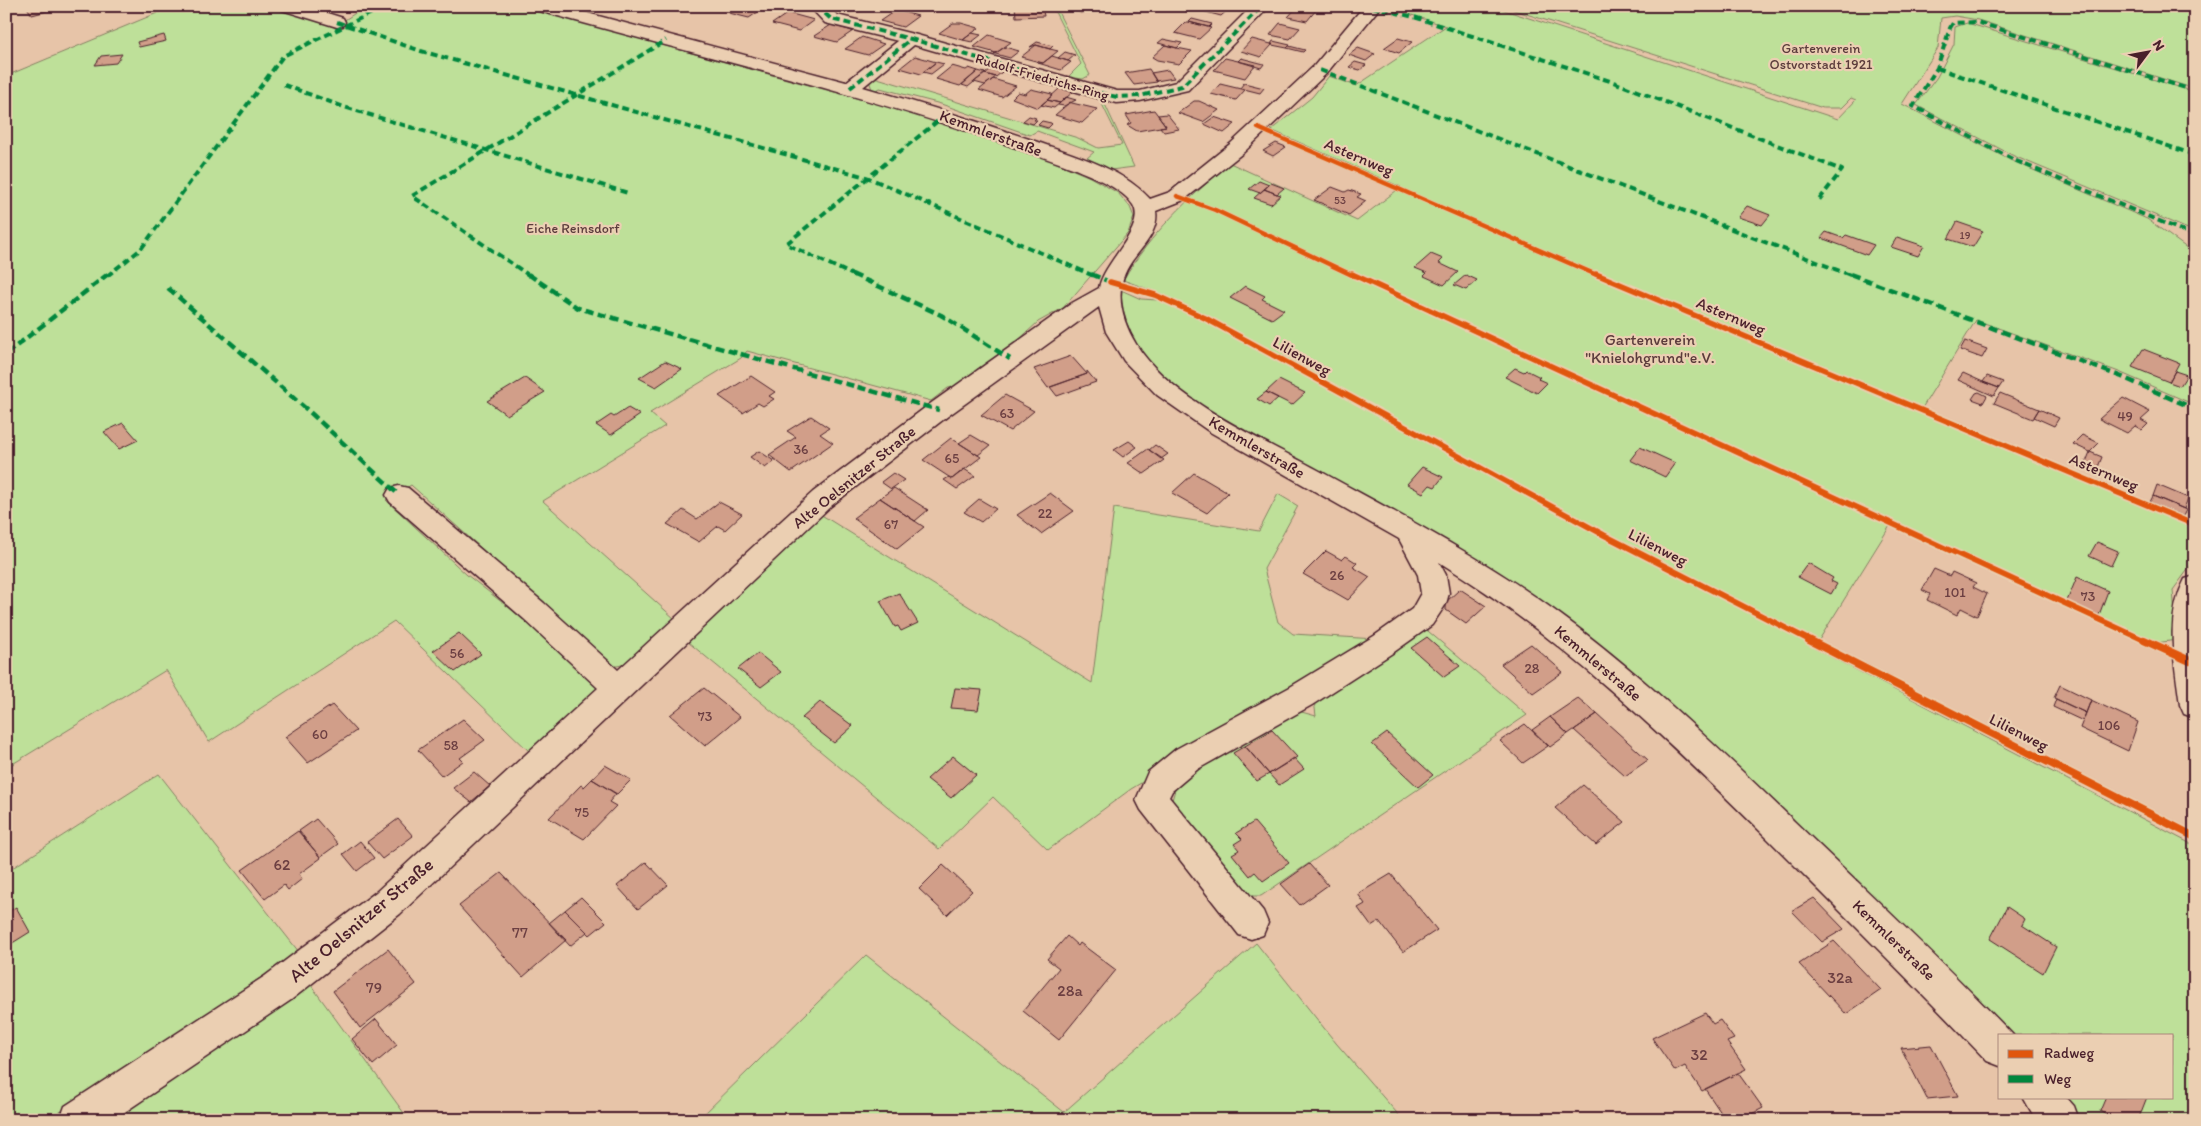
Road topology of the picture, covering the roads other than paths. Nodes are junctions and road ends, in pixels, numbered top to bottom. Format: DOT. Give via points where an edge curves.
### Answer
graph roads {
  1 [pos="288,6"];
  2 [pos="542,6"];
  3 [pos="601,6"];
  4 [pos="771,6"];
  5 [pos="789,6"];
  6 [pos="818,6"];
  7 [pos="1262,6"];
  8 [pos="1373,6"];
  9 [pos="586,19"];
  10 [pos="337,22"];
  11 [pos="911,39"];
  12 [pos="850,88"];
  13 [pos="1146,208"];
  14 [pos="1110,291"];
  15 [pos="399,494"];
  16 [pos="1409,532"];
  17 [pos="2195,587"];
  18 [pos="619,689"];
  19 [pos="2195,705"];
  20 [pos="1251,923"];
  21 [pos="1998,1046"];
  22 [pos="2043,1098"];
  23 [pos="79,1120"];
  24 [pos="2060,1120"];
  1 -- 10 [label="street"];
  2 -- 9 [label="street, Kemmlerstraße"];
  3 -- 9 [label="street"];
  4 -- 5 [label="street"];
  6 -- 11 [label="street, Rudolf-Friedrichs-Ring" via="831,19"];
  7 -- 11 [label="street, Rudolf-Friedrichs-Ring" via="1182,86 1140,96 1104,94"];
  8 -- 13 [label="street" via="1320,70 1237,148 1177,196"];
  9 -- 12 [label="street, Kemmlerstraße"];
  11 -- 12 [label="street"];
  12 -- 13 [label="street, Kemmlerstraße" via="944,116 1078,165 1131,191"];
  13 -- 14 [label="street, Kemmlerstraße" via="1147,227 1120,263 1110,282"];
  14 -- 16 [label="street, Kemmlerstraße" via="1110,309 1128,350 1172,396 1218,426"];
  14 -- 18 [label="street, Alte Oelsnitzer Straße" via="1080,308 822,499"];
  15 -- 18 [label="street"];
  16 -- 20 [label="street" via="1432,575 1435,593 1432,604 1422,617 1301,696 1187,759 1159,782 1152,800"];
  16 -- 21 [label="street, Kemmlerstraße" via="1466,564 1533,609 1607,669 1710,760"];
  17 -- 19 [label="street" via="2189,600 2187,626"];
  18 -- 23 [label="street, Alte Oelsnitzer Straße" via="388,903 278,988"];
  22 -- 24 [label="street"];
}
